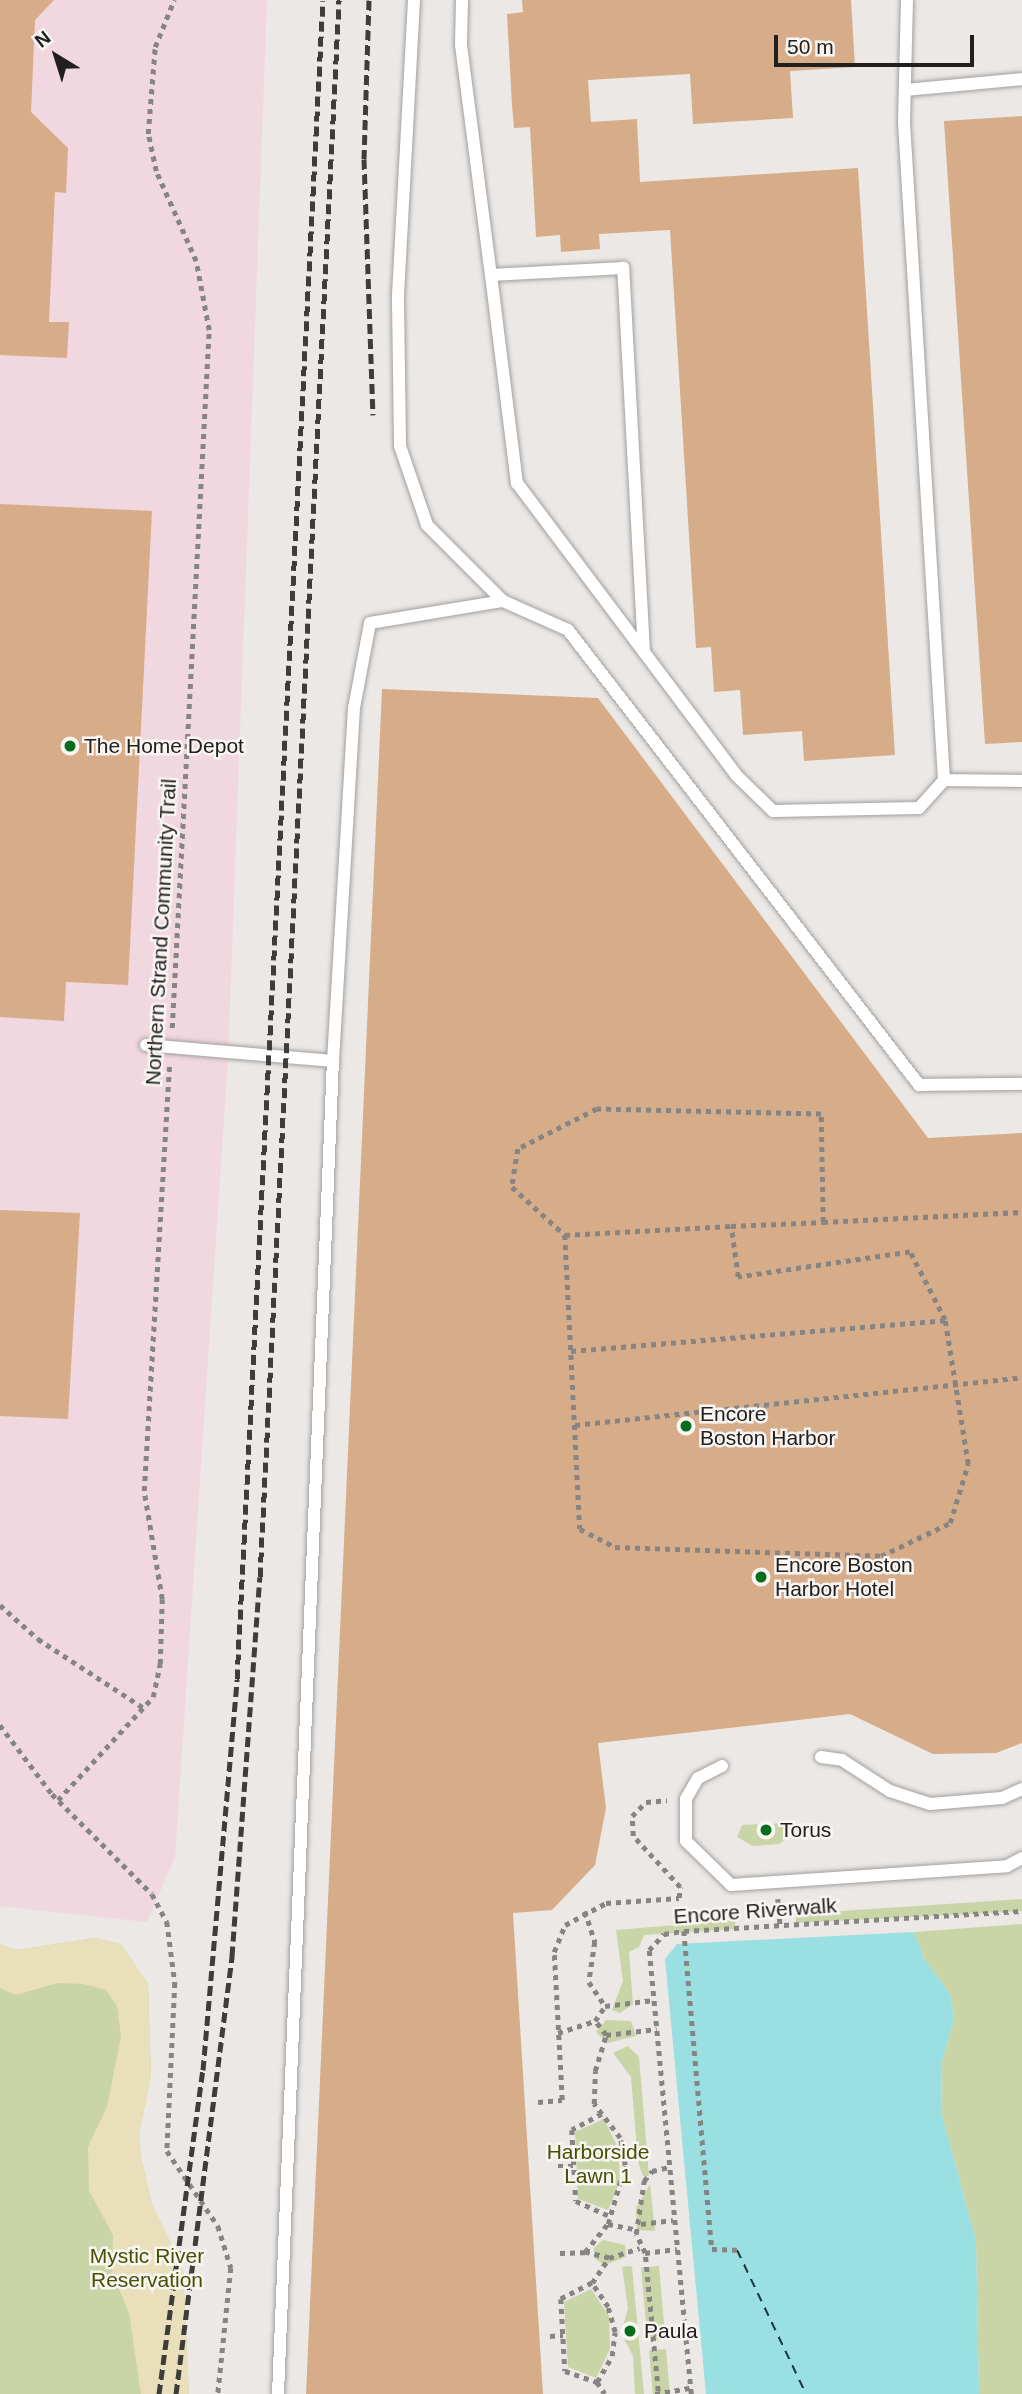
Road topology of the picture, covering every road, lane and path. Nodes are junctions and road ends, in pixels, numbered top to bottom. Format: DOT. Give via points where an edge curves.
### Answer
graph roads {
  1 [pos="174,0"];
  2 [pos="414,0"];
  3 [pos="462,0"];
  4 [pos="906,0"];
  5 [pos="1022,79"];
  6 [pos="906,90"];
  7 [pos="491,275"];
  8 [pos="503,601"];
  9 [pos="644,652"];
  10 [pos="944,780"];
  11 [pos="1022,781"];
  12 [pos="146,1045"];
  13 [pos="170,1047"];
  14 [pos="333,1060"];
  15 [pos="1022,1084"];
  16 [pos="1022,1212"];
  17 [pos="822,1222"];
  18 [pos="731,1226"];
  19 [pos="565,1235"];
  20 [pos="945,1320"];
  21 [pos="571,1351"];
  22 [pos="1022,1377"];
  23 [pos="956,1387"];
  24 [pos="575,1425"];
  25 [pos="0,1605"];
  26 [pos="144,1708"];
  27 [pos="0,1725"];
  28 [pos="821,1757"];
  29 [pos="722,1766"];
  30 [pos="1022,1789"];
  31 [pos="686,1799"];
  32 [pos="58,1800"];
  33 [pos="1022,1858"];
  34 [pos="584,1911"];
  35 [pos="1022,1912"];
  36 [pos="684,1931"];
  37 [pos="654,2000"];
  38 [pos="606,2006"];
  39 [pos="595,2021"];
  40 [pos="657,2029"];
  41 [pos="558,2033"];
  42 [pos="606,2035"];
  43 [pos="538,2102"];
  44 [pos="602,2114"];
  45 [pos="558,2166"];
  46 [pos="574,2166"];
  47 [pos="669,2166"];
  48 [pos="608,2215"];
  49 [pos="674,2220"];
  50 [pos="608,2224"];
  51 [pos="641,2224"];
  52 [pos="638,2230"];
  53 [pos="639,2248"];
  54 [pos="677,2249"];
  55 [pos="737,2250"];
  56 [pos="585,2252"];
  57 [pos="560,2253"];
  58 [pos="645,2253"];
  59 [pos="609,2258"];
  60 [pos="592,2283"];
  61 [pos="684,2330"];
  62 [pos="654,2333"];
  63 [pos="563,2335"];
  64 [pos="550,2336"];
  65 [pos="597,2382"];
  66 [pos="691,2391"];
  67 [pos="656,2393"];
  68 [pos="218,2394"];
  69 [pos="278,2394"];
  70 [pos="605,2394"];
  1 -- 13 [label="path, Northern Strand Community Trail" via="157,34 148,134 156,170 197,261 209,330"];
  2 -- 8 [label="lane" via="398,300 400,446 427,526"];
  3 -- 7 [label="lane" via="461,44"];
  4 -- 6 [label="lane"];
  5 -- 6 [label="lane"];
  6 -- 10 [label="lane"];
  7 -- 9 [label="lane" via="517,483"];
  7 -- 9 [label="lane" via="623,268"];
  8 -- 14 [label="lane" via="370,623 354,708"];
  8 -- 15 [label="lane" via="568,631 919,1085"];
  9 -- 10 [label="lane" via="736,775 773,811 919,808"];
  10 -- 11 [label="lane"];
  12 -- 13 [label="lane"];
  13 -- 14 [label="lane"];
  13 -- 26 [label="path, Northern Strand Community Trail" via="144,1491 164,1618 156,1690"];
  14 -- 69 [label="lane"];
  16 -- 17 [label="path"];
  17 -- 18 [label="path"];
  17 -- 19 [label="path" via="821,1114 597,1109 518,1149 512,1187"];
  18 -- 19 [label="path"];
  18 -- 20 [label="path" via="738,1278 910,1252"];
  19 -- 21 [label="path"];
  20 -- 21 [label="path"];
  20 -- 23 [label="path"];
  21 -- 24 [label="path"];
  22 -- 23 [label="path"];
  23 -- 24 [label="path"];
  23 -- 24 [label="path" via="968,1464 950,1523 881,1556 615,1547 580,1529"];
  25 -- 26 [label="path" via="38,1639"];
  26 -- 32 [label="path, Northern Strand Community Trail"];
  27 -- 32 [label="path"];
  28 -- 30 [label="lane" via="842,1760 890,1791 930,1804 1002,1798"];
  29 -- 31 [label="lane" via="698,1778"];
  31 -- 33 [label="lane" via="686,1841 731,1885 1007,1866"];
  31 -- 34 [label="path" via="646,1802 632,1816 633,1836 680,1886 679,1898 606,1903"];
  32 -- 68 [label="path" via="152,1894 171,1936 175,1983 165,2140 170,2158 218,2226 229,2255"];
  34 -- 38 [label="path" via="595,1942 589,1982"];
  34 -- 41 [label="path" via="565,1925 554,1952"];
  35 -- 36 [label="path, Encore Riverwalk"];
  36 -- 37 [label="path, Encore Riverwalk" via="664,1934 649,1950"];
  36 -- 55 [label="path" via="712,2249"];
  37 -- 38 [label="path"];
  37 -- 40 [label="path, Encore Riverwalk"];
  38 -- 39 [label="path"];
  39 -- 41 [label="path"];
  39 -- 42 [label="path"];
  40 -- 42 [label="path"];
  40 -- 47 [label="path, Encore Riverwalk"];
  41 -- 43 [label="path" via="562,2100"];
  42 -- 44 [label="path" via="595,2071 594,2104"];
  44 -- 46 [label="path" via="572,2130"];
  44 -- 48 [label="path" via="620,2138 625,2165 621,2190"];
  45 -- 46 [label="path"];
  46 -- 48 [label="path" via="576,2201"];
  47 -- 49 [label="path, Encore Riverwalk"];
  47 -- 51 [label="path" via="652,2171 644,2181"];
  48 -- 50 [label="path"];
  49 -- 51 [label="path"];
  49 -- 54 [label="path, Encore Riverwalk"];
  50 -- 52 [label="path"];
  50 -- 56 [label="path"];
  51 -- 52 [label="path"];
  52 -- 53 [label="path"];
  53 -- 58 [label="path"];
  53 -- 59 [label="path"];
  54 -- 58 [label="path"];
  54 -- 61 [label="path, Encore Riverwalk"];
  56 -- 57 [label="path"];
  56 -- 59 [label="path"];
  58 -- 62 [label="path"];
  59 -- 60 [label="path"];
  60 -- 63 [label="path" via="561,2299"];
  60 -- 65 [label="path" via="608,2307 615,2332 612,2356"];
  61 -- 62 [label="path"];
  61 -- 66 [label="path, Encore Riverwalk"];
  62 -- 67 [label="path"];
  63 -- 64 [label="path"];
  63 -- 65 [label="path" via="565,2371"];
  65 -- 70 [label="path"];
  66 -- 67 [label="path"];
}
